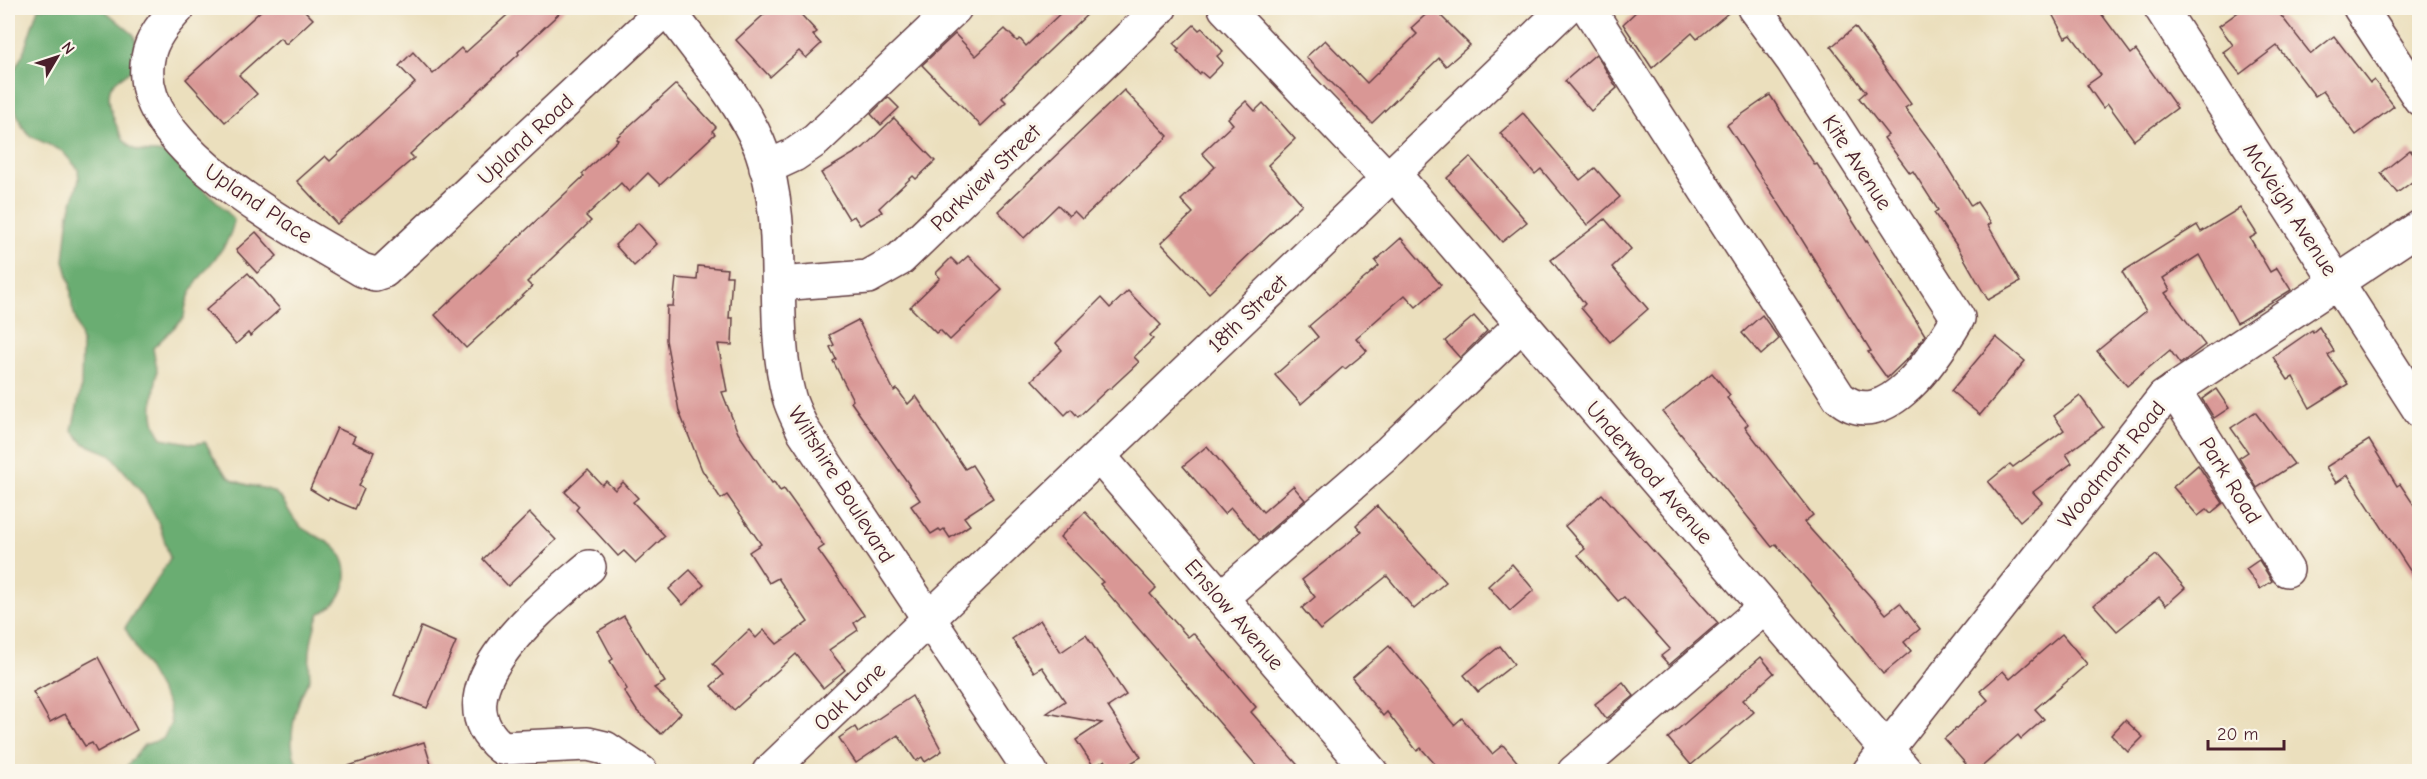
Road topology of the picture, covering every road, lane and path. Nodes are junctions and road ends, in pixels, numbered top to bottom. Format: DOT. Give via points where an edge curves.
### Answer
graph roads {
  1 [pos="178,8"];
  2 [pos="666,8"];
  3 [pos="955,8"];
  4 [pos="1160,8"];
  5 [pos="1225,8"];
  6 [pos="1566,8"];
  7 [pos="1588,8"];
  8 [pos="1754,8"];
  9 [pos="2161,8"];
  10 [pos="2360,8"];
  11 [pos="2420,99"];
  12 [pos="766,168"];
  13 [pos="1390,176"];
  14 [pos="2420,227"];
  15 [pos="384,271"];
  16 [pos="2337,281"];
  17 [pos="779,284"];
  18 [pos="1522,324"];
  19 [pos="2174,390"];
  20 [pos="2420,411"];
  21 [pos="1099,456"];
  22 [pos="589,567"];
  23 [pos="2287,570"];
  24 [pos="1221,598"];
  25 [pos="1765,607"];
  26 [pos="929,620"];
  27 [pos="1887,764"];
  28 [pos="641,771"];
  29 [pos="769,771"];
  30 [pos="1030,771"];
  31 [pos="1371,771"];
  32 [pos="1574,771"];
  1 -- 15 [label="street, Upland Place" via="154,39 146,75 150,95 180,142 202,165 258,207 362,270 375,274"];
  2 -- 12 [label="street, Wiltshire Boulevard" via="739,106 751,126"];
  2 -- 15 [label="street, Upland Road"];
  3 -- 12 [label="street" via="816,140"];
  4 -- 17 [label="street, Parkview Street" via="893,265 868,277"];
  5 -- 13 [label="street, Underwood Avenue"];
  6 -- 13 [label="street, 18th Street"];
  7 -- 8 [label="street, Kite Avenue" via="1839,397 1859,409 1872,407 1912,383 1928,366 1958,318"];
  9 -- 16 [label="street, McVeigh Avenue"];
  10 -- 11 [label="street"];
  12 -- 17 [label="street, Wiltshire Boulevard"];
  13 -- 18 [label="street, Underwood Avenue"];
  13 -- 21 [label="street, 18th Street"];
  14 -- 16 [label="street, Woodmont Road"];
  16 -- 19 [label="street, Woodmont Road"];
  16 -- 20 [label="street, McVeigh Avenue"];
  17 -- 26 [label="street, Wiltshire Boulevard" via="780,343 789,400 803,430"];
  18 -- 24 [label="street" via="1390,451"];
  18 -- 25 [label="street, Underwood Avenue"];
  19 -- 23 [label="street, Park Road"];
  19 -- 27 [label="street, Woodmont Road" via="2152,409"];
  21 -- 24 [label="street, Enslow Avenue"];
  21 -- 26 [label="street, 18th Street"];
  22 -- 28 [label="street" via="527,620 501,650 483,691 483,724 490,738 502,748 588,744 605,748"];
  24 -- 31 [label="street, Enslow Avenue"];
  25 -- 27 [label="street, Underwood Avenue"];
  25 -- 32 [label="street"];
  26 -- 29 [label="street, Oak Lane"];
  26 -- 30 [label="street, Wiltshire Boulevard"];
}
